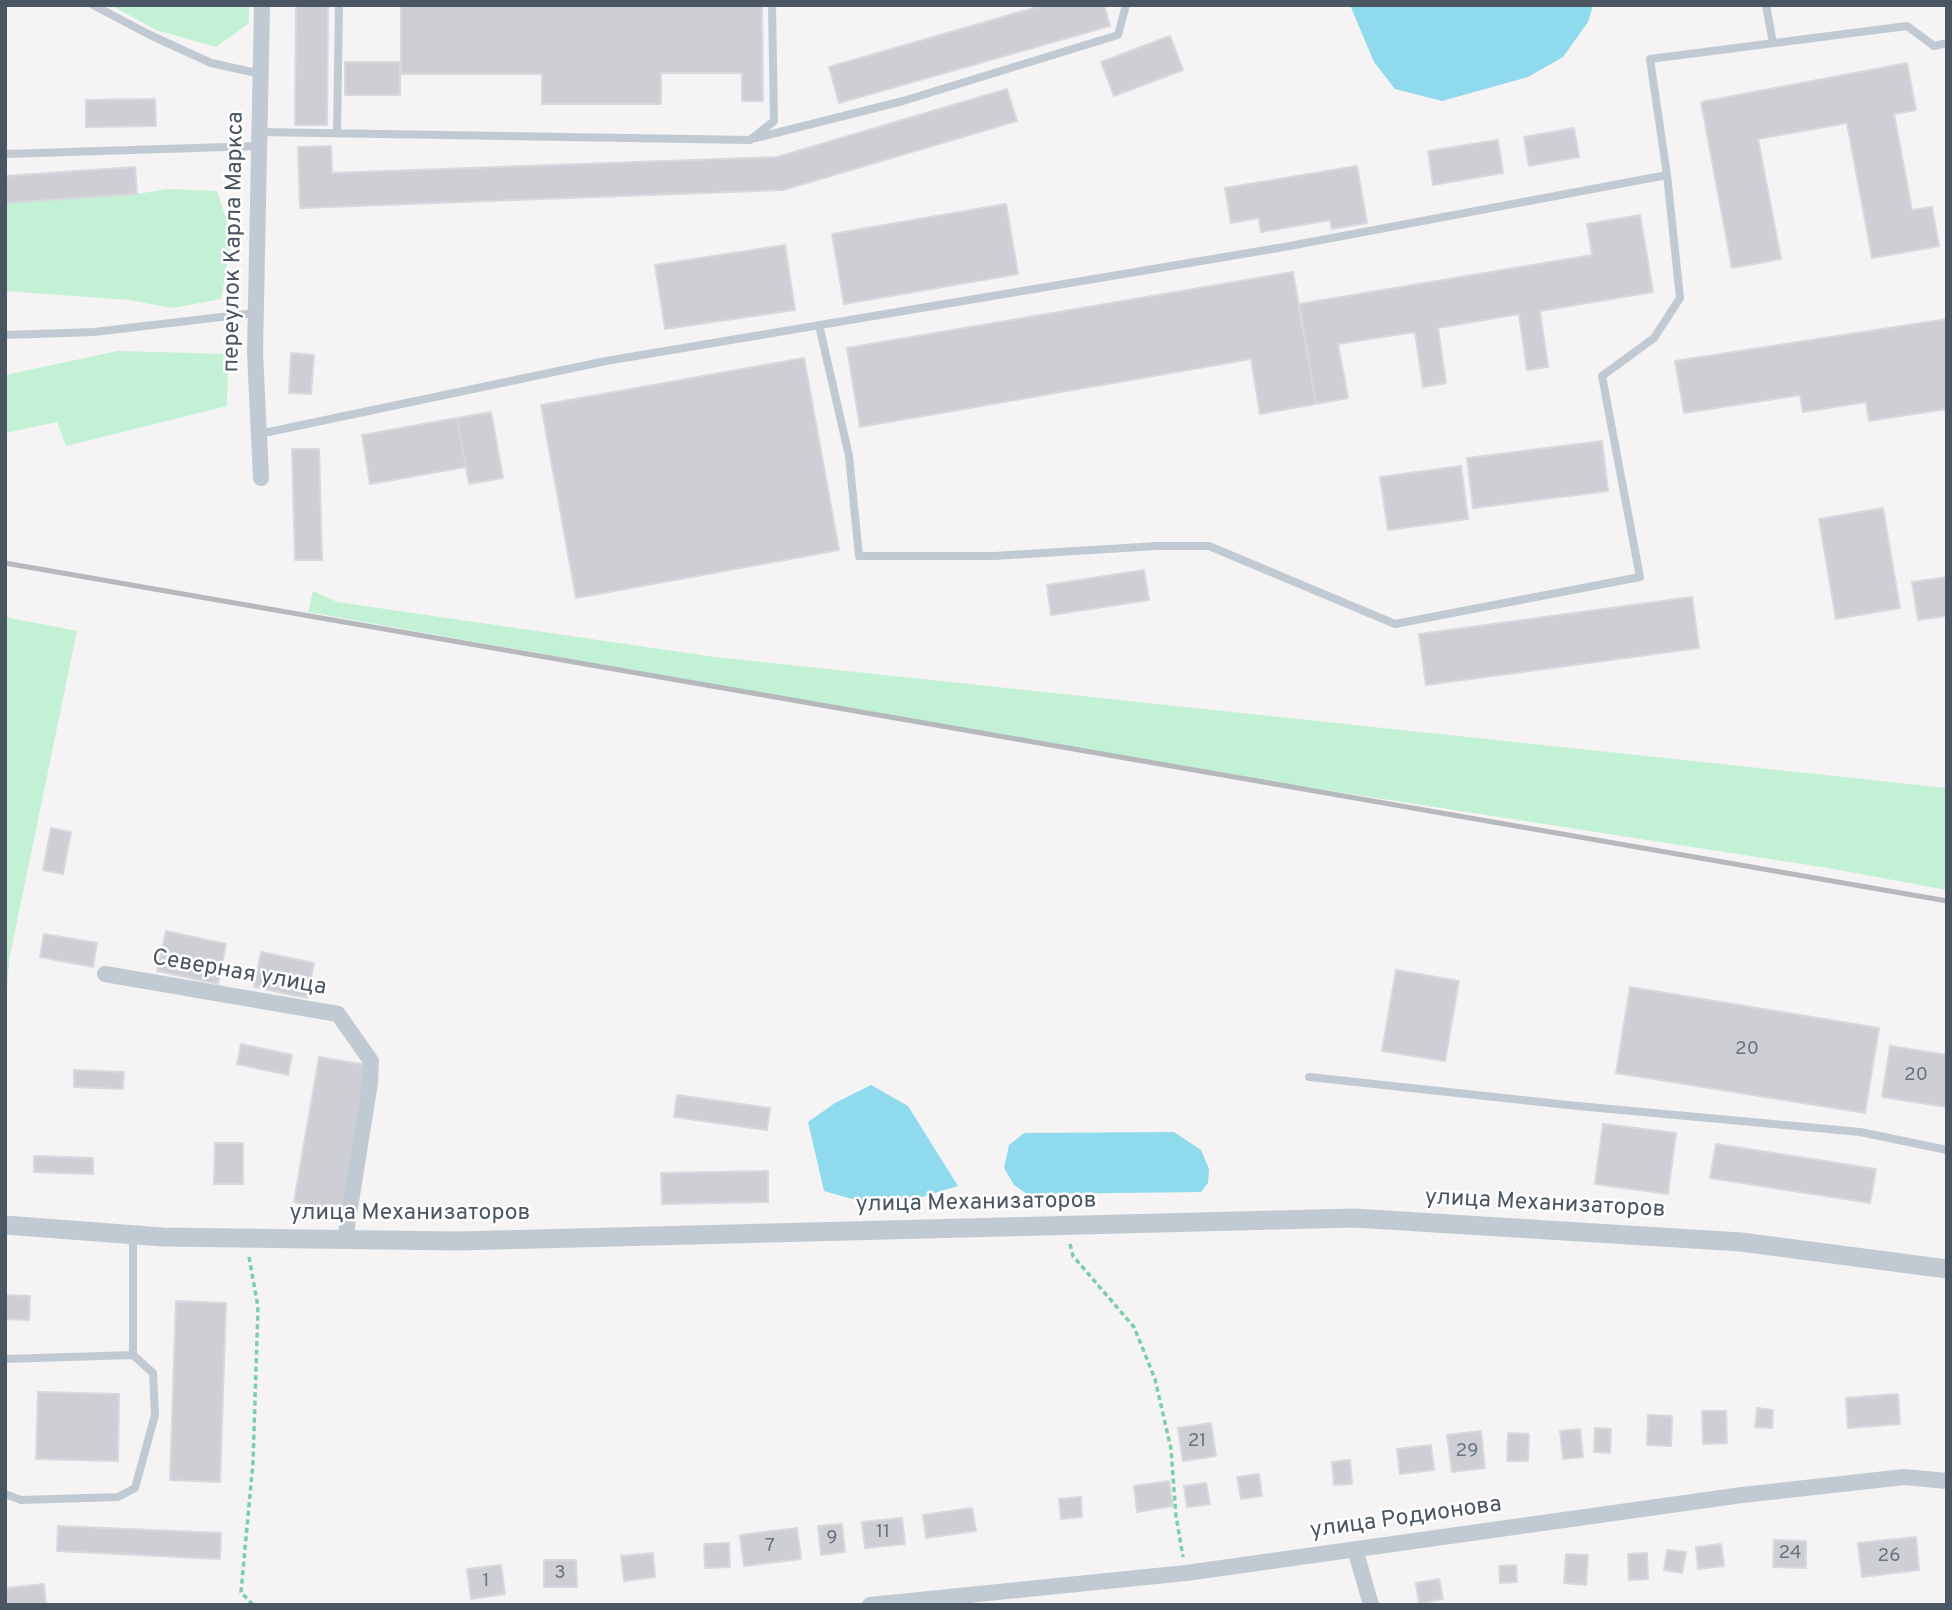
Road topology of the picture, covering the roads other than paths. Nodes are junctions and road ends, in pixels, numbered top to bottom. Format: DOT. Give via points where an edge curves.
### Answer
graph roads {
  1 [pos="93,5"];
  2 [pos="262,5"];
  3 [pos="339,5"];
  4 [pos="772,5"];
  5 [pos="1126,5"];
  6 [pos="1766,5"];
  7 [pos="1773,43"];
  8 [pos="1947,43"];
  9 [pos="261,74"];
  10 [pos="337,133"];
  11 [pos="259,139"];
  12 [pos="750,140"];
  13 [pos="5,154"];
  14 [pos="1667,175"];
  15 [pos="256,313"];
  16 [pos="819,325"];
  17 [pos="5,335"];
  18 [pos="258,434"];
  19 [pos="261,478"];
  20 [pos="104,974"];
  21 [pos="1308,1077"];
  22 [pos="1947,1150"];
  23 [pos="5,1225"];
  24 [pos="133,1234"];
  25 [pos="345,1239"];
  26 [pos="1947,1269"];
  27 [pos="133,1355"];
  28 [pos="5,1359"];
  29 [pos="1947,1481"];
  30 [pos="5,1494"];
  31 [pos="1356,1549"];
  32 [pos="870,1605"];
  33 [pos="1371,1605"];
  1 -- 9 [label="lane" via="211,63"];
  2 -- 9 [label="street, переулок Карла Маркса"];
  3 -- 10 [label="lane"];
  4 -- 12 [label="lane" via="774,121"];
  5 -- 12 [label="lane" via="1118,35 903,101"];
  6 -- 7 [label="lane"];
  7 -- 8 [label="lane" via="1908,26 1934,46"];
  7 -- 14 [label="lane" via="1650,59"];
  9 -- 11 [label="street, переулок Карла Маркса"];
  10 -- 11 [label="lane"];
  10 -- 12 [label="lane"];
  11 -- 13 [label="lane"];
  11 -- 15 [label="street, переулок Карла Маркса"];
  14 -- 16 [label="lane" via="1284,247"];
  14 -- 16 [label="lane" via="1680,298 1654,338 1602,376 1640,577 1395,624 1209,546 994,556 859,556 849,456"];
  15 -- 17 [label="lane" via="94,332"];
  15 -- 18 [label="street, переулок Карла Маркса"];
  16 -- 18 [label="lane" via="606,361"];
  18 -- 19 [label="street, переулок Карла Маркса"];
  20 -- 25 [label="street, Северная улица" via="338,1014 371,1061"];
  21 -- 22 [label="lane" via="1860,1132"];
  23 -- 24 [label="street, улица Механизаторов"];
  24 -- 25 [label="street, улица Механизаторов"];
  24 -- 27 [label="lane"];
  25 -- 26 [label="street, улица Механизаторов" via="458,1241 1354,1219 1741,1242"];
  27 -- 28 [label="lane"];
  27 -- 30 [label="lane" via="153,1373 155,1415 135,1488 118,1497 20,1500"];
  29 -- 31 [label="street, улица Родионова" via="1904,1477 1755,1493"];
  31 -- 32 [label="street, улица Родионова" via="1186,1573"];
  31 -- 33 [label="street"];
}
